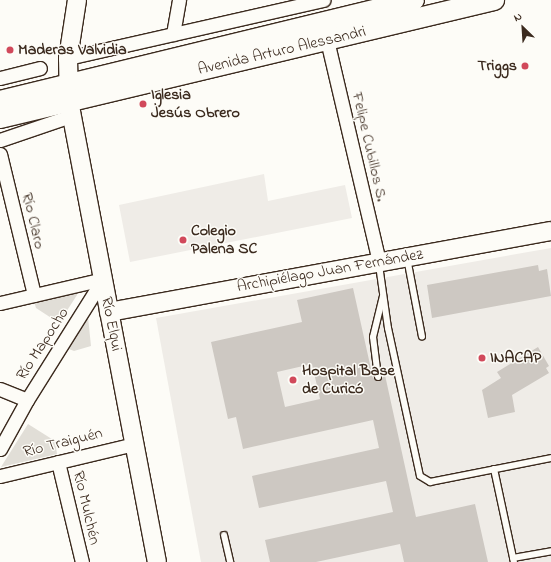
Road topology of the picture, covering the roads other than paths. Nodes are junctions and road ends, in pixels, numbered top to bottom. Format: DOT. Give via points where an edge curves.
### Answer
graph roads {
  1 [pos="77,0"];
  2 [pos="179,0"];
  3 [pos="324,0"];
  4 [pos="414,0"];
  5 [pos="494,0"];
  6 [pos="470,3"];
  7 [pos="173,34"];
  8 [pos="327,40"];
  9 [pos="68,58"];
  10 [pos="40,68"];
  11 [pos="0,78"];
  12 [pos="0,101"];
  13 [pos="69,101"];
  14 [pos="0,118"];
  15 [pos="0,140"];
  16 [pos="0,154"];
  17 [pos="551,231"];
  18 [pos="407,257"];
  19 [pos="379,262"];
  20 [pos="103,279"];
  21 [pos="34,295"];
  22 [pos="383,296"];
  23 [pos="0,303"];
  24 [pos="109,312"];
  25 [pos="422,337"];
  26 [pos="378,377"];
  27 [pos="0,390"];
  28 [pos="27,400"];
  29 [pos="134,444"];
  30 [pos="0,448"];
  31 [pos="551,458"];
  32 [pos="58,462"];
  33 [pos="494,469"];
  34 [pos="0,476"];
  35 [pos="224,535"];
  36 [pos="551,551"];
  37 [pos="513,560"];
  38 [pos="82,562"];
  39 [pos="157,562"];
  40 [pos="230,562"];
  1 -- 9 [label="street, Río Elqui"];
  2 -- 7 [label="street"];
  3 -- 7 [label="street"];
  4 -- 13 [label="main road, Avenida Arturo Alessandri"];
  5 -- 6 [label="main road, Avenida Arturo Alessandri"];
  6 -- 8 [label="main road, Avenida Arturo Alessandri"];
  7 -- 9 [label="street"];
  8 -- 13 [label="main road, Avenida Arturo Alessandri"];
  8 -- 19 [label="street, Felipe Cubillos S."];
  9 -- 13 [label="street, Río Elqui"];
  10 -- 11 [label="street"];
  12 -- 13 [label="main road, Avenida Arturo Alessandri"];
  13 -- 14 [label="main road, Avenida Arturo Alessandri"];
  13 -- 15 [label="street, Avenida Arturo Alessandri"];
  13 -- 20 [label="street, Río Elqui"];
  16 -- 21 [label="street, Río Claro"];
  17 -- 18 [label="street, Archipiélago Juan Fernández"];
  18 -- 19 [label="street, Archipiélago Juan Fernández"];
  18 -- 25 [label="lane"];
  19 -- 22 [label="lane"];
  19 -- 24 [label="street, Archipiélago Juan Fernández"];
  20 -- 21 [label="street"];
  20 -- 24 [label="street, Río Elqui"];
  20 -- 28 [label="street, Río Mapocho"];
  21 -- 23 [label="street"];
  22 -- 26 [label="lane" via="373,336"];
  22 -- 33 [label="lane" via="420,476 430,482"];
  24 -- 29 [label="street, Río Elqui"];
  27 -- 28 [label="street"];
  28 -- 30 [label="street, Río Mapocho"];
  29 -- 32 [label="street, Río Traiguén"];
  29 -- 39 [label="street, Río Elqui"];
  31 -- 33 [label="lane"];
  32 -- 34 [label="street, Río Traiguén"];
  32 -- 38 [label="street, Río Mulchén"];
  33 -- 37 [label="lane"];
  35 -- 40 [label="lane"];
  36 -- 37 [label="lane"];
}
